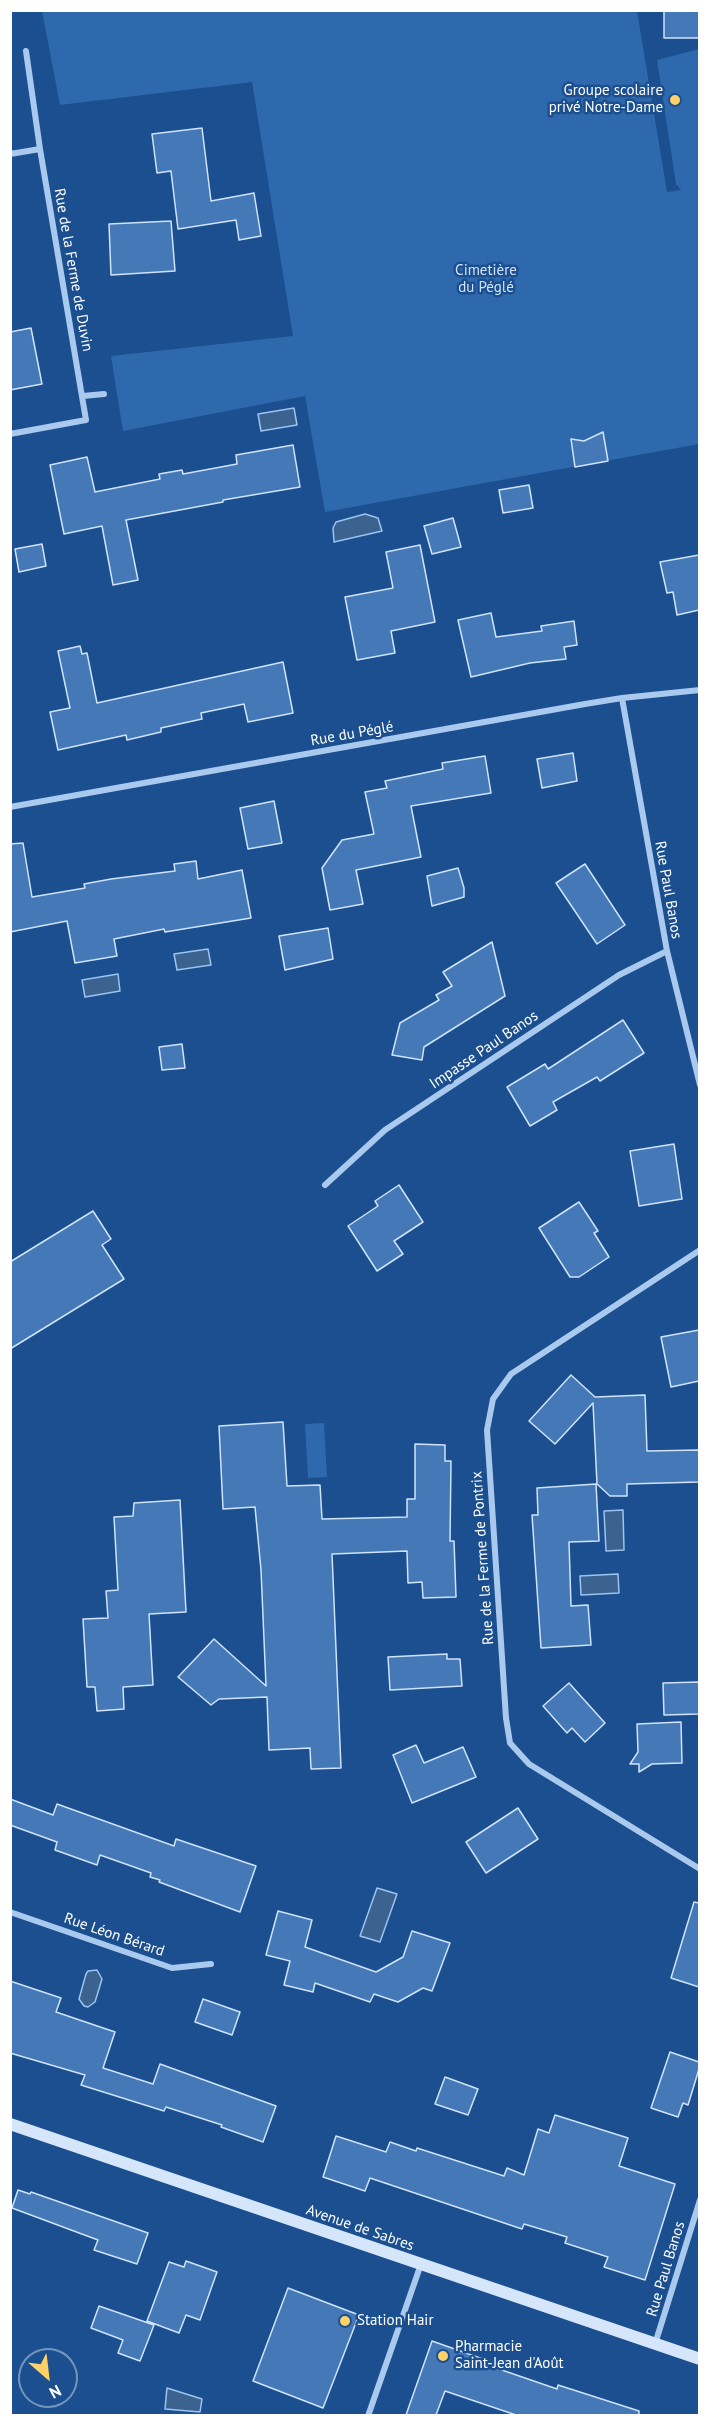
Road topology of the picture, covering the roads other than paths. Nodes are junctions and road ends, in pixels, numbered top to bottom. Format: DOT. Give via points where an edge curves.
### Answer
graph roads {
  1 [pos="26,51"];
  2 [pos="40,149"];
  3 [pos="10,154"];
  4 [pos="104,394"];
  5 [pos="83,396"];
  6 [pos="10,434"];
  7 [pos="699,690"];
  8 [pos="622,698"];
  9 [pos="10,807"];
  10 [pos="667,951"];
  11 [pos="699,1085"];
  12 [pos="325,1185"];
  13 [pos="699,1250"];
  14 [pos="699,1869"];
  15 [pos="10,1912"];
  16 [pos="211,1964"];
  17 [pos="10,2124"];
  18 [pos="699,2200"];
  19 [pos="421,2264"];
  20 [pos="655,2344"];
  21 [pos="699,2360"];
  22 [pos="368,2415"];
  1 -- 2 [label="street, Rue de la Ferme de Duvin"];
  2 -- 3 [label="street"];
  2 -- 5 [label="street, Rue de la Ferme de Duvin"];
  4 -- 5 [label="street"];
  5 -- 6 [label="street, Rue de la Ferme de Duvin" via="86,420"];
  7 -- 8 [label="street, Rue du Péglé"];
  8 -- 9 [label="street, Rue du Péglé"];
  8 -- 10 [label="street, Rue Paul Banos"];
  10 -- 11 [label="street, Rue Paul Banos"];
  10 -- 12 [label="street, Impasse Paul Banos" via="619,975 385,1130"];
  13 -- 14 [label="street, Rue de la Ferme de Pontrix" via="511,1374 493,1399 487,1430 510,1743 529,1764"];
  15 -- 16 [label="street, Rue Léon Bérard" via="172,1968"];
  17 -- 19 [label="main road, Avenue de Sabres"];
  18 -- 20 [label="street, Rue Paul Banos"];
  19 -- 20 [label="main road, Avenue de Sabres"];
  19 -- 22 [label="street"];
  20 -- 21 [label="main road, Avenue de Sabres"];
}
